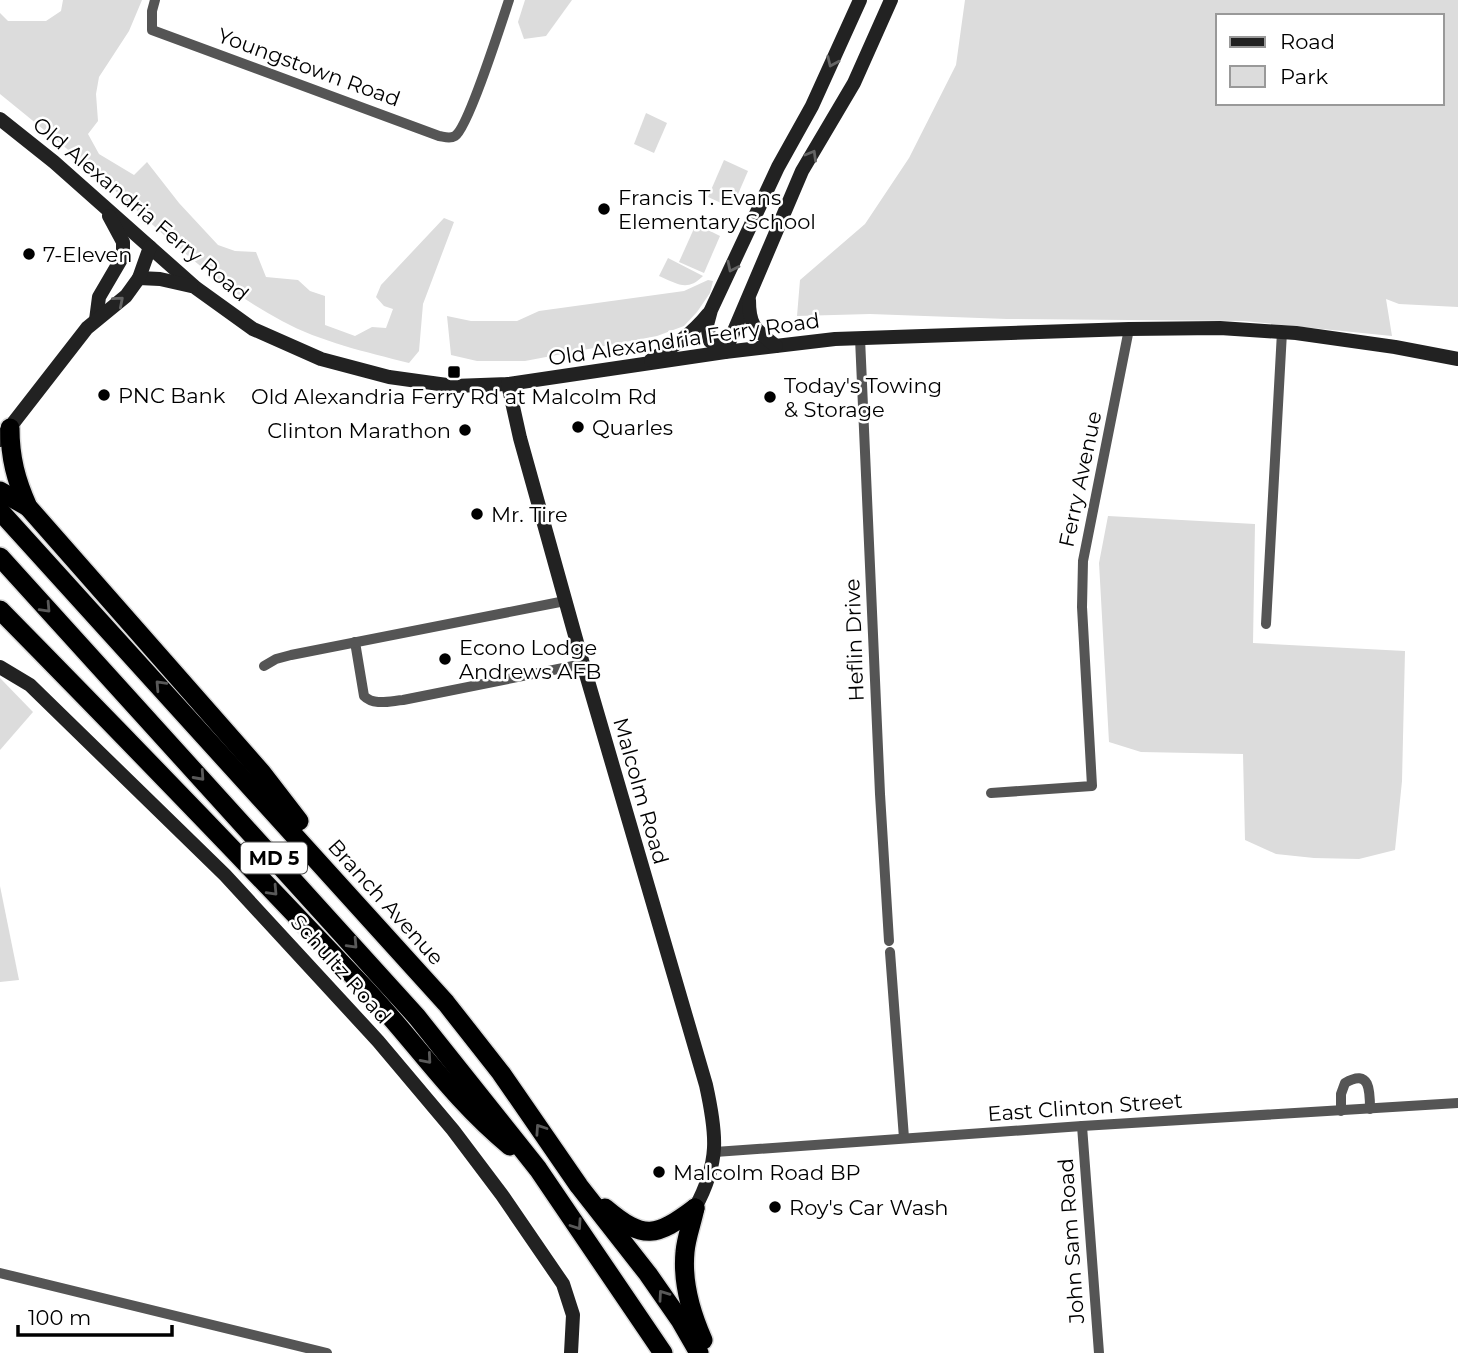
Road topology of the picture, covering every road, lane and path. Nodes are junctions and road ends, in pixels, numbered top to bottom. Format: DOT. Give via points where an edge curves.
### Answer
graph roads {
  1 [pos="155,0"];
  2 [pos="509,0"];
  3 [pos="860,0"];
  4 [pos="885,0"];
  5 [pos="891,0"];
  6 [pos="900,0"];
  7 [pos="867,52"];
  8 [pos="0,119"];
  9 [pos="106,209"];
  10 [pos="150,247"];
  11 [pos="112,272"];
  12 [pos="139,278"];
  13 [pos="196,288"];
  14 [pos="749,296"];
  15 [pos="711,310"];
  16 [pos="96,320"];
  17 [pos="1129,329"];
  18 [pos="1282,332"];
  19 [pos="860,338"];
  20 [pos="776,346"];
  21 [pos="725,352"];
  22 [pos="1458,359"];
  23 [pos="644,365"];
  24 [pos="508,384"];
  25 [pos="5,434"];
  26 [pos="0,491"];
  27 [pos="28,507"];
  28 [pos="0,511"];
  29 [pos="0,557"];
  30 [pos="565,601"];
  31 [pos="0,610"];
  32 [pos="1266,624"];
  33 [pos="355,642"];
  34 [pos="583,664"];
  35 [pos="264,666"];
  36 [pos="0,667"];
  37 [pos="992,793"];
  38 [pos="369,919"];
  39 [pos="1458,1103"];
  40 [pos="1370,1110"];
  41 [pos="1341,1111"];
  42 [pos="1082,1126"];
  43 [pos="904,1138"];
  44 [pos="715,1152"];
  45 [pos="538,1169"];
  46 [pos="579,1186"];
  47 [pos="695,1209"];
  48 [pos="0,1273"];
  49 [pos="630,1302"];
  50 [pos="327,1353"];
  51 [pos="571,1353"];
  52 [pos="648,1353"];
  53 [pos="663,1353"];
  54 [pos="699,1353"];
  55 [pos="709,1353"];
  56 [pos="1099,1353"];
  1 -- 2 [label="street, Youngstown Road" via="152,30 439,136 454,136 468,115"];
  3 -- 15 [label="street, one-way"];
  4 -- 7 [label="street"];
  5 -- 7 [label="street"];
  6 -- 7 [label="street" via="888,27"];
  14 -- 7 [label="street, one-way" via="802,172"];
  8 -- 9 [label="street, Old Alexandria Ferry Road"];
  9 -- 10 [label="street, Old Alexandria Ferry Road"];
  9 -- 11 [label="street" via="122,242 123,256"];
  10 -- 11 [label="street"];
  10 -- 12 [label="street"];
  10 -- 13 [label="street, Old Alexandria Ferry Road"];
  11 -- 16 [label="street" via="99,297"];
  12 -- 13 [label="street"];
  16 -- 12 [label="street, one-way" via="126,296"];
  13 -- 24 [label="street, Old Alexandria Ferry Road" via="253,329 343,366 430,384"];
  14 -- 20 [label="street" via="751,322"];
  14 -- 21 [label="street"];
  15 -- 21 [label="street" via="710,341"];
  15 -- 23 [label="street" via="693,331"];
  16 -- 25 [label="street"];
  17 -- 18 [label="street, Old Alexandria Ferry Road"];
  17 -- 19 [label="street, Old Alexandria Ferry Road"];
  17 -- 37 [label="street, Ferry Avenue" via="1081,580 1092,786"];
  18 -- 22 [label="street, Old Alexandria Ferry Road"];
  18 -- 32 [label="street"];
  19 -- 20 [label="street, Old Alexandria Ferry Road"];
  19 -- 43 [label="street, Heflin Drive" via="880,794"];
  20 -- 21 [label="street, Old Alexandria Ferry Road"];
  21 -- 23 [label="street, Old Alexandria Ferry Road"];
  23 -- 24 [label="street, Old Alexandria Ferry Road"];
  24 -- 30 [label="street, Malcolm Road"];
  25 -- 27 [label="highway"];
  26 -- 27 [label="highway"];
  27 -- 38 [label="highway" via="262,774"];
  38 -- 28 [label="highway, Branch Avenue / MD 5, one-way"];
  29 -- 45 [label="highway, MD 5, one-way" via="373,966"];
  30 -- 33 [label="street"];
  30 -- 34 [label="street, Malcolm Road"];
  31 -- 45 [label="highway, one-way" via="359,981 480,1121"];
  33 -- 34 [label="street" via="364,696 376,702"];
  33 -- 35 [label="street" via="291,655"];
  34 -- 44 [label="street, Malcolm Road" via="706,1085"];
  36 -- 51 [label="street, Schultz Road" via="30,685 225,874 379,1041 453,1130 563,1284 573,1315"];
  46 -- 38 [label="highway, Branch Avenue / MD 5, one-way" via="446,1003"];
  39 -- 40 [label="street, East Clinton Street"];
  40 -- 41 [label="street, East Clinton Street"];
  40 -- 41 [label="street" via="1369,1085 1357,1079 1342,1087"];
  41 -- 42 [label="street, East Clinton Street"];
  42 -- 43 [label="street, East Clinton Street"];
  42 -- 56 [label="street, John Sam Road"];
  43 -- 44 [label="street, East Clinton Street"];
  44 -- 47 [label="street, Malcolm Road"];
  45 -- 49 [label="highway, MD 5, one-way"];
  46 -- 47 [label="highway" via="637,1230 657,1232"];
  54 -- 46 [label="highway, Branch Avenue / MD 5, one-way" via="648,1274"];
  47 -- 55 [label="highway" via="685,1251 685,1281"];
  48 -- 50 [label="street"];
  49 -- 52 [label="highway"];
  49 -- 53 [label="highway, MD 5"];
}
